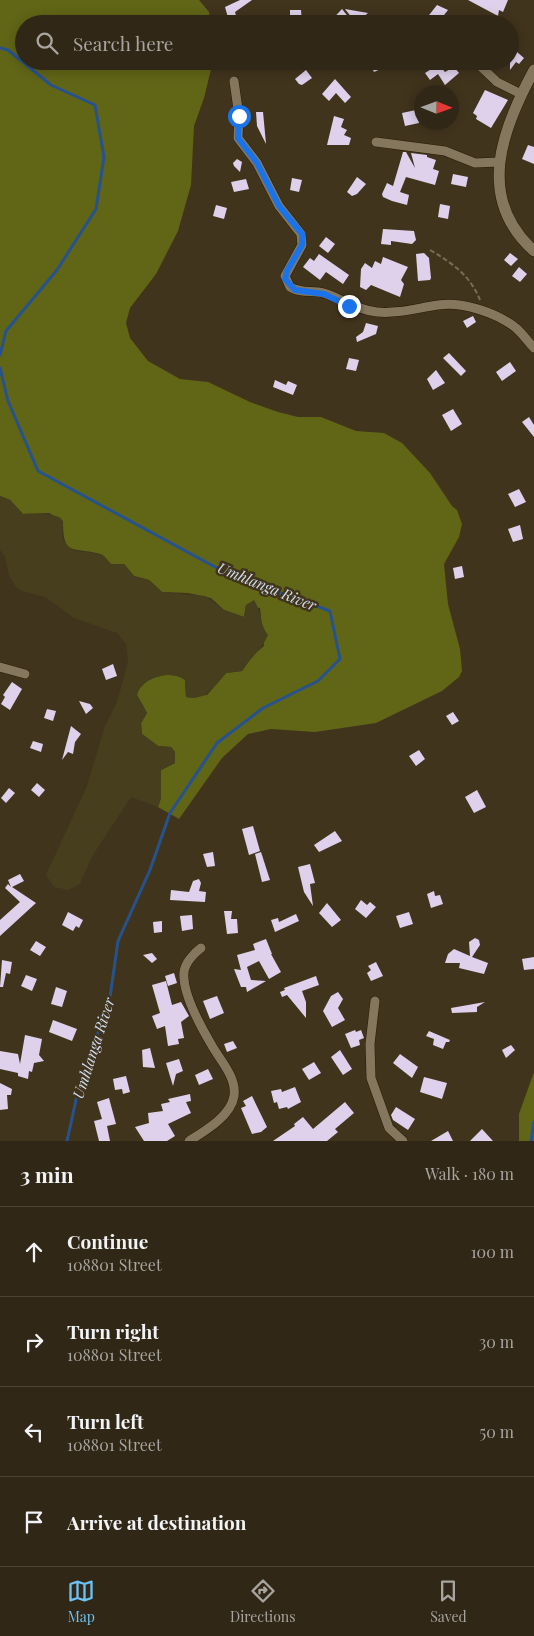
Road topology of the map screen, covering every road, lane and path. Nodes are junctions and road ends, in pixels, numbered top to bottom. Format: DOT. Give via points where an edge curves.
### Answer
graph roads {
  1 [pos="485,70"];
  2 [pos="534,70"];
  3 [pos="234,81"];
  4 [pos="521,94"];
  5 [pos="376,142"];
  6 [pos="499,162"];
  7 [pos="430,250"];
  8 [pos="534,251"];
  9 [pos="484,312"];
  10 [pos="534,348"];
  11 [pos="0,667"];
  12 [pos="25,674"];
  13 [pos="201,948"];
  14 [pos="375,1001"];
  15 [pos="189,1141"];
  16 [pos="403,1141"];
  1 -- 4 [label="street" via="498,82"];
  2 -- 4 [label="street"];
  3 -- 9 [label="street" via="239,116 238,138 257,163 279,206 302,234 302,245 285,276 290,287 300,292 324,294 349,306 378,312 402,312 451,304"];
  4 -- 6 [label="street" via="503,140"];
  5 -- 6 [label="street" via="445,151 474,163"];
  6 -- 8 [label="street" via="501,196 510,220 520,239"];
  7 -- 9 [label="path" via="457,266 478,294"];
  9 -- 10 [label="street" via="511,324"];
  11 -- 12 [label="street"];
  13 -- 15 [label="street" via="186,966 185,981 194,1012 229,1074 235,1094 225,1113"];
  14 -- 16 [label="street" via="370,1044 371,1078 389,1128"];
}
